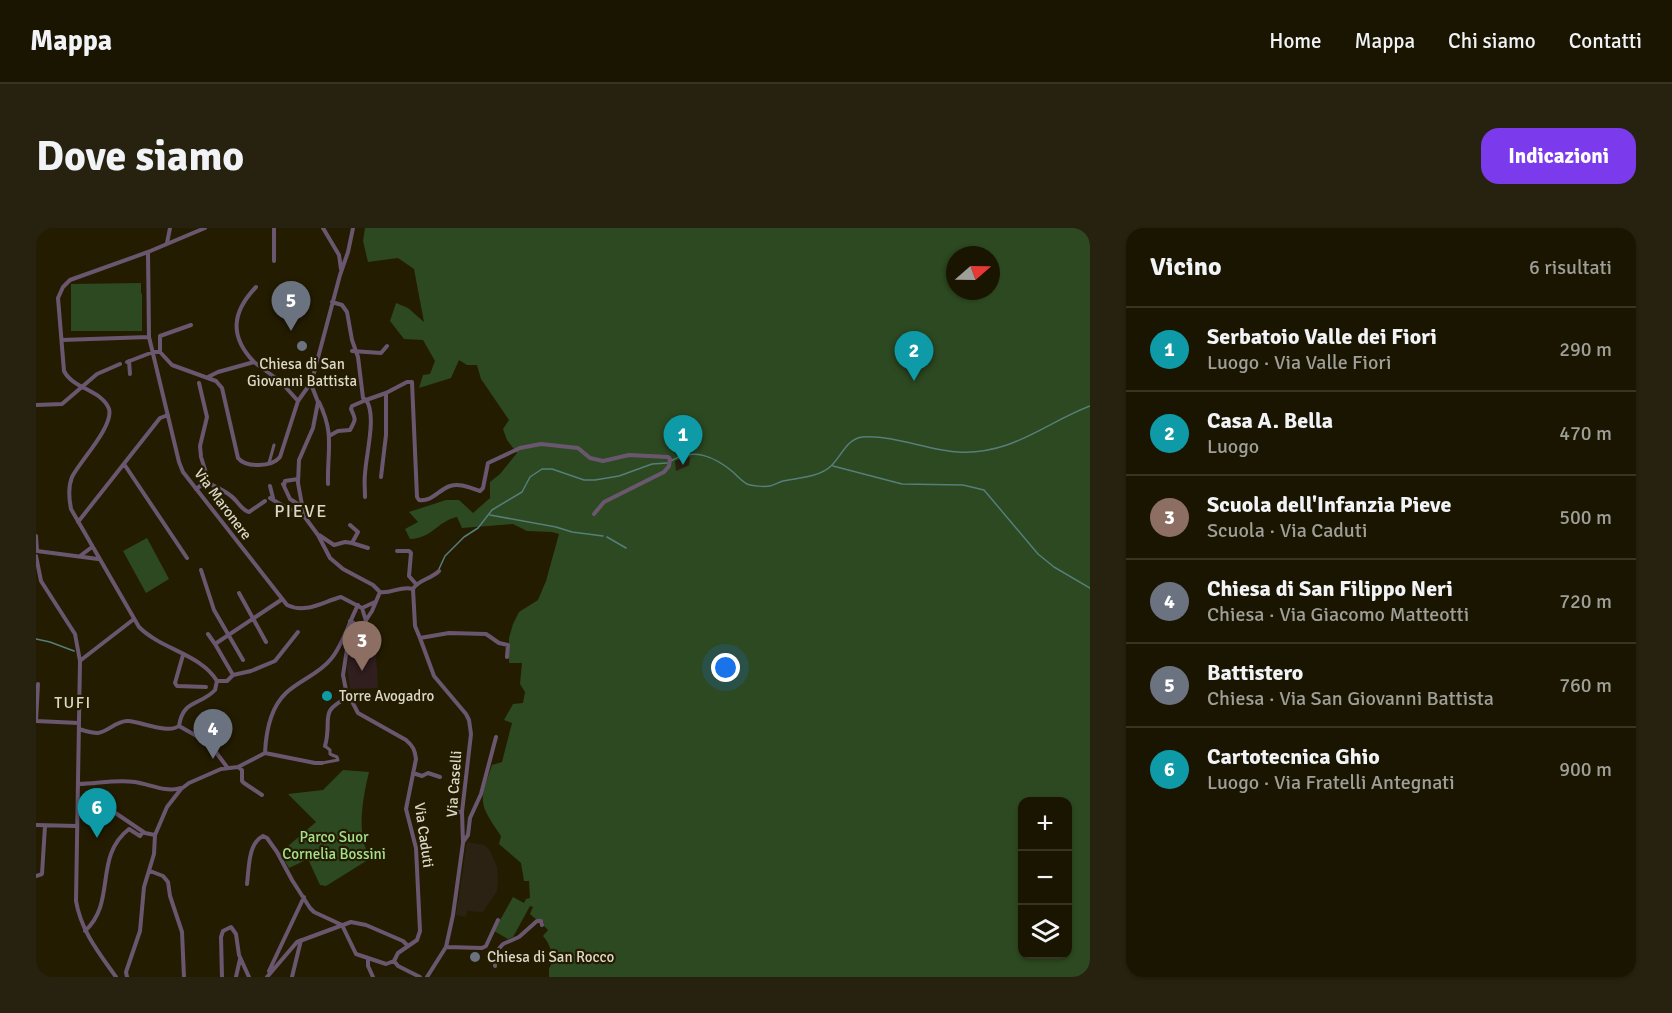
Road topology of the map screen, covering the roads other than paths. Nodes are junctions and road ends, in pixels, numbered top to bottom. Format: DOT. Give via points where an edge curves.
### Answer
graph roads {
  1 [pos="170,228"];
  2 [pos="206,228"];
  3 [pos="274,228"];
  4 [pos="323,228"];
  5 [pos="353,228"];
  6 [pos="167,244"];
  7 [pos="148,252"];
  8 [pos="274,261"];
  9 [pos="342,270"];
  10 [pos="256,287"];
  11 [pos="332,302"];
  12 [pos="191,325"];
  13 [pos="149,337"];
  14 [pos="62,340"];
  15 [pos="387,346"];
  16 [pos="160,351"];
  17 [pos="153,352"];
  18 [pos="354,352"];
  19 [pos="254,362"];
  20 [pos="120,364"];
  21 [pos="130,374"];
  22 [pos="207,377"];
  23 [pos="199,383"];
  24 [pos="311,384"];
  25 [pos="81,387"];
  26 [pos="386,393"];
  27 [pos="366,400"];
  28 [pos="298,401"];
  29 [pos="318,402"];
  30 [pos="36,405"];
  31 [pos="168,415"];
  32 [pos="329,436"];
  33 [pos="274,446"];
  34 [pos="269,463"];
  35 [pos="124,465"];
  36 [pos="381,477"];
  37 [pos="298,479"];
  38 [pos="206,482"];
  39 [pos="328,484"];
  40 [pos="270,486"];
  41 [pos="196,489"];
  42 [pos="365,497"];
  43 [pos="265,501"];
  44 [pos="301,507"];
  45 [pos="594,514"];
  46 [pos="304,516"];
  47 [pos="78,522"];
  48 [pos="350,525"];
  49 [pos="318,535"];
  50 [pos="36,536"];
  51 [pos="352,543"];
  52 [pos="92,547"];
  53 [pos="368,548"];
  54 [pos="397,551"];
  55 [pos="36,554"];
  56 [pos="79,556"];
  57 [pos="187,558"];
  58 [pos="99,560"];
  59 [pos="201,570"];
  60 [pos="439,571"];
  61 [pos="416,584"];
  62 [pos="413,589"];
  63 [pos="380,592"];
  64 [pos="239,593"];
  65 [pos="281,600"];
  66 [pos="376,602"];
  67 [pos="360,607"];
  68 [pos="134,619"];
  69 [pos="255,619"];
  70 [pos="350,621"];
  71 [pos="366,621"];
  72 [pos="361,627"];
  73 [pos="298,632"];
  74 [pos="208,634"];
  75 [pos="228,636"];
  76 [pos="420,638"];
  77 [pos="266,642"];
  78 [pos="215,644"];
  79 [pos="183,655"];
  80 [pos="507,657"];
  81 [pos="243,660"];
  82 [pos="80,661"];
  83 [pos="233,675"];
  84 [pos="217,681"];
  85 [pos="38,684"];
  86 [pos="206,687"];
  87 [pos="349,697"];
  88 [pos="36,721"];
  89 [pos="79,723"];
  90 [pos="179,726"];
  91 [pos="79,729"];
  92 [pos="496,737"];
  93 [pos="326,746"];
  94 [pos="265,753"];
  95 [pos="322,763"];
  96 [pos="226,765"];
  97 [pos="240,765"];
  98 [pos="413,773"];
  99 [pos="440,777"];
  100 [pos="456,782"];
  101 [pos="78,784"];
  102 [pos="186,785"];
  103 [pos="457,792"];
  104 [pos="262,795"];
  105 [pos="456,799"];
  106 [pos="78,809"];
  107 [pos="462,812"];
  108 [pos="36,825"];
  109 [pos="77,825"];
  110 [pos="45,826"];
  111 [pos="143,832"];
  112 [pos="155,835"];
  113 [pos="463,843"];
  114 [pos="150,871"];
  115 [pos="36,876"];
  116 [pos="247,884"];
  117 [pos="304,897"];
  118 [pos="498,920"];
  119 [pos="342,925"];
  120 [pos="542,925"];
  121 [pos="85,932"];
  122 [pos="301,940"];
  123 [pos="408,946"];
  124 [pos="447,947"];
  125 [pos="240,959"];
  126 [pos="368,960"];
  127 [pos="394,961"];
  128 [pos="495,966"];
  129 [pos="126,974"];
  130 [pos="116,976"];
  131 [pos="267,976"];
  132 [pos="184,977"];
  133 [pos="222,977"];
  134 [pos="236,977"];
  135 [pos="249,977"];
  136 [pos="292,977"];
  137 [pos="373,977"];
  138 [pos="420,977"];
  139 [pos="427,977"];
  1 -- 6 [label="street"];
  2 -- 6 [label="street"];
  3 -- 8 [label="street"];
  4 -- 9 [label="street" via="339,255"];
  5 -- 9 [label="street"];
  6 -- 7 [label="street"];
  7 -- 13 [label="street, Via Maronere"];
  7 -- 14 [label="street" via="70,280 63,287 58,298"];
  9 -- 11 [label="street"];
  10 -- 19 [label="street" via="240,307 236,330"];
  11 -- 18 [label="street" via="342,305 347,312"];
  11 -- 24 [label="street"];
  12 -- 16 [label="street" via="160,336"];
  13 -- 14 [label="street"];
  13 -- 17 [label="street, Via Maronere"];
  14 -- 25 [label="street" via="64,371"];
  15 -- 18 [label="street" via="376,354"];
  16 -- 17 [label="street"];
  16 -- 22 [label="street" via="172,365"];
  17 -- 21 [label="street" via="128,362"];
  17 -- 31 [label="street, Via Maronere"];
  18 -- 27 [label="street"];
  19 -- 22 [label="street"];
  19 -- 28 [label="street"];
  20 -- 25 [label="street" via="97,374"];
  22 -- 34 [label="street" via="216,381 225,394 241,462"];
  23 -- 38 [label="street" via="207,417 200,446"];
  24 -- 28 [label="street"];
  24 -- 29 [label="street"];
  25 -- 30 [label="street" via="62,404"];
  25 -- 47 [label="street" via="103,400 110,414 72,478 69,502"];
  26 -- 27 [label="street"];
  26 -- 36 [label="street"];
  26 -- 45 [label="street" via="412,382 419,500 426,501 451,486 480,491 488,463 520,448 541,444 578,448 590,458 603,461 629,456 670,459 664,472 604,502"];
  27 -- 32 [label="street" via="352,406 355,419 350,430"];
  27 -- 42 [label="street" via="372,420"];
  28 -- 34 [label="street" via="280,457"];
  29 -- 32 [label="street"];
  29 -- 37 [label="street" via="313,428 299,460"];
  31 -- 35 [label="street" via="160,418"];
  31 -- 41 [label="street, Via Maronere" via="178,462"];
  32 -- 39 [label="street"];
  33 -- 34 [label="street"];
  35 -- 47 [label="street"];
  35 -- 57 [label="street"];
  37 -- 44 [label="street"];
  37 -- 44 [label="street" via="285,481 283,487"];
  38 -- 41 [label="street"];
  38 -- 43 [label="street" via="233,497 244,511 249,512"];
  40 -- 46 [label="street" via="271,498"];
  41 -- 65 [label="street, Via Maronere"];
  44 -- 46 [label="street"];
  46 -- 49 [label="street"];
  47 -- 52 [label="street"];
  48 -- 51 [label="street" via="358,532"];
  49 -- 51 [label="street" via="334,545"];
  49 -- 63 [label="street" via="336,564"];
  50 -- 55 [label="street"];
  51 -- 53 [label="street"];
  52 -- 56 [label="street"];
  52 -- 58 [label="street"];
  54 -- 61 [label="street" via="411,553 409,576"];
  55 -- 56 [label="street"];
  55 -- 82 [label="street" via="41,581 75,634"];
  56 -- 58 [label="street"];
  58 -- 68 [label="street"];
  59 -- 75 [label="street" via="214,610"];
  60 -- 61 [label="street"];
  61 -- 62 [label="street"];
  62 -- 63 [label="street" via="406,586"];
  62 -- 76 [label="street, Via Caselli" via="415,626"];
  63 -- 66 [label="street, Via Caduti"];
  64 -- 69 [label="street"];
  65 -- 67 [label="street" via="297,610 341,597"];
  65 -- 69 [label="street"];
  66 -- 67 [label="street"];
  66 -- 71 [label="street, Via Caduti"];
  67 -- 70 [label="street"];
  67 -- 71 [label="street"];
  68 -- 79 [label="street" via="149,637"];
  68 -- 82 [label="street"];
  69 -- 75 [label="street"];
  69 -- 77 [label="street"];
  70 -- 72 [label="street"];
  70 -- 94 [label="street" via="330,661 279,701 268,723"];
  71 -- 72 [label="street, Via Caduti"];
  72 -- 87 [label="street, Via Caduti" via="344,659 343,675"];
  73 -- 83 [label="street" via="275,661"];
  74 -- 78 [label="street"];
  75 -- 78 [label="street"];
  75 -- 81 [label="street"];
  76 -- 80 [label="street" via="449,633 486,634 508,645"];
  76 -- 107 [label="street, Via Caselli" via="434,676 469,720 471,734"];
  78 -- 83 [label="street"];
  79 -- 84 [label="street" via="206,668"];
  79 -- 86 [label="street" via="177,686"];
  82 -- 89 [label="street"];
  83 -- 84 [label="street" via="227,681"];
  84 -- 90 [label="street" via="212,694 185,708"];
  85 -- 88 [label="street"];
  87 -- 93 [label="street" via="328,711"];
  87 -- 98 [label="street, Via Caduti" via="362,717 413,745"];
  88 -- 89 [label="street"];
  89 -- 91 [label="street"];
  90 -- 91 [label="street" via="124,721 100,733"];
  90 -- 96 [label="street" via="209,743"];
  91 -- 101 [label="street"];
  92 -- 113 [label="street"];
  93 -- 95 [label="street" via="338,760"];
  94 -- 95 [label="street"];
  94 -- 97 [label="street"];
  96 -- 97 [label="street"];
  96 -- 102 [label="street"];
  97 -- 104 [label="street" via="244,783"];
  98 -- 99 [label="street"];
  98 -- 123 [label="street, Via Caduti" via="406,809 416,848 420,932"];
  100 -- 103 [label="street"];
  101 -- 102 [label="street" via="115,780 173,790"];
  101 -- 106 [label="street"];
  102 -- 112 [label="street" via="163,813"];
  105 -- 107 [label="street" via="455,808"];
  106 -- 109 [label="street"];
  106 -- 111 [label="street" via="111,810"];
  107 -- 113 [label="street, Via Caselli"];
  108 -- 110 [label="street"];
  109 -- 110 [label="street"];
  109 -- 121 [label="street" via="76,901"];
  110 -- 115 [label="street" via="42,874"];
  111 -- 112 [label="street"];
  111 -- 121 [label="street" via="140,836 129,829 111,849 102,906"];
  112 -- 114 [label="street"];
  113 -- 124 [label="street, Via Caselli"];
  114 -- 129 [label="street" via="144,887 140,931"];
  114 -- 132 [label="street" via="168,882 182,932"];
  116 -- 117 [label="street" via="252,849 264,836"];
  117 -- 119 [label="street" via="314,912"];
  117 -- 131 [label="street"];
  118 -- 124 [label="street" via="486,946"];
  119 -- 122 [label="street"];
  119 -- 123 [label="street" via="366,925"];
  119 -- 126 [label="street" via="353,950"];
  120 -- 128 [label="street" via="537,921 519,937 503,944 496,952"];
  121 -- 130 [label="street"];
  122 -- 131 [label="street"];
  122 -- 136 [label="street"];
  123 -- 127 [label="street, Via Caduti"];
  124 -- 139 [label="street, Via Caselli"];
  125 -- 133 [label="street" via="234,929 227,928 221,937"];
  125 -- 134 [label="street"];
  125 -- 135 [label="street"];
  126 -- 127 [label="street" via="386,964"];
  126 -- 137 [label="street"];
  127 -- 138 [label="street"];
  129 -- 130 [label="street"];
}
